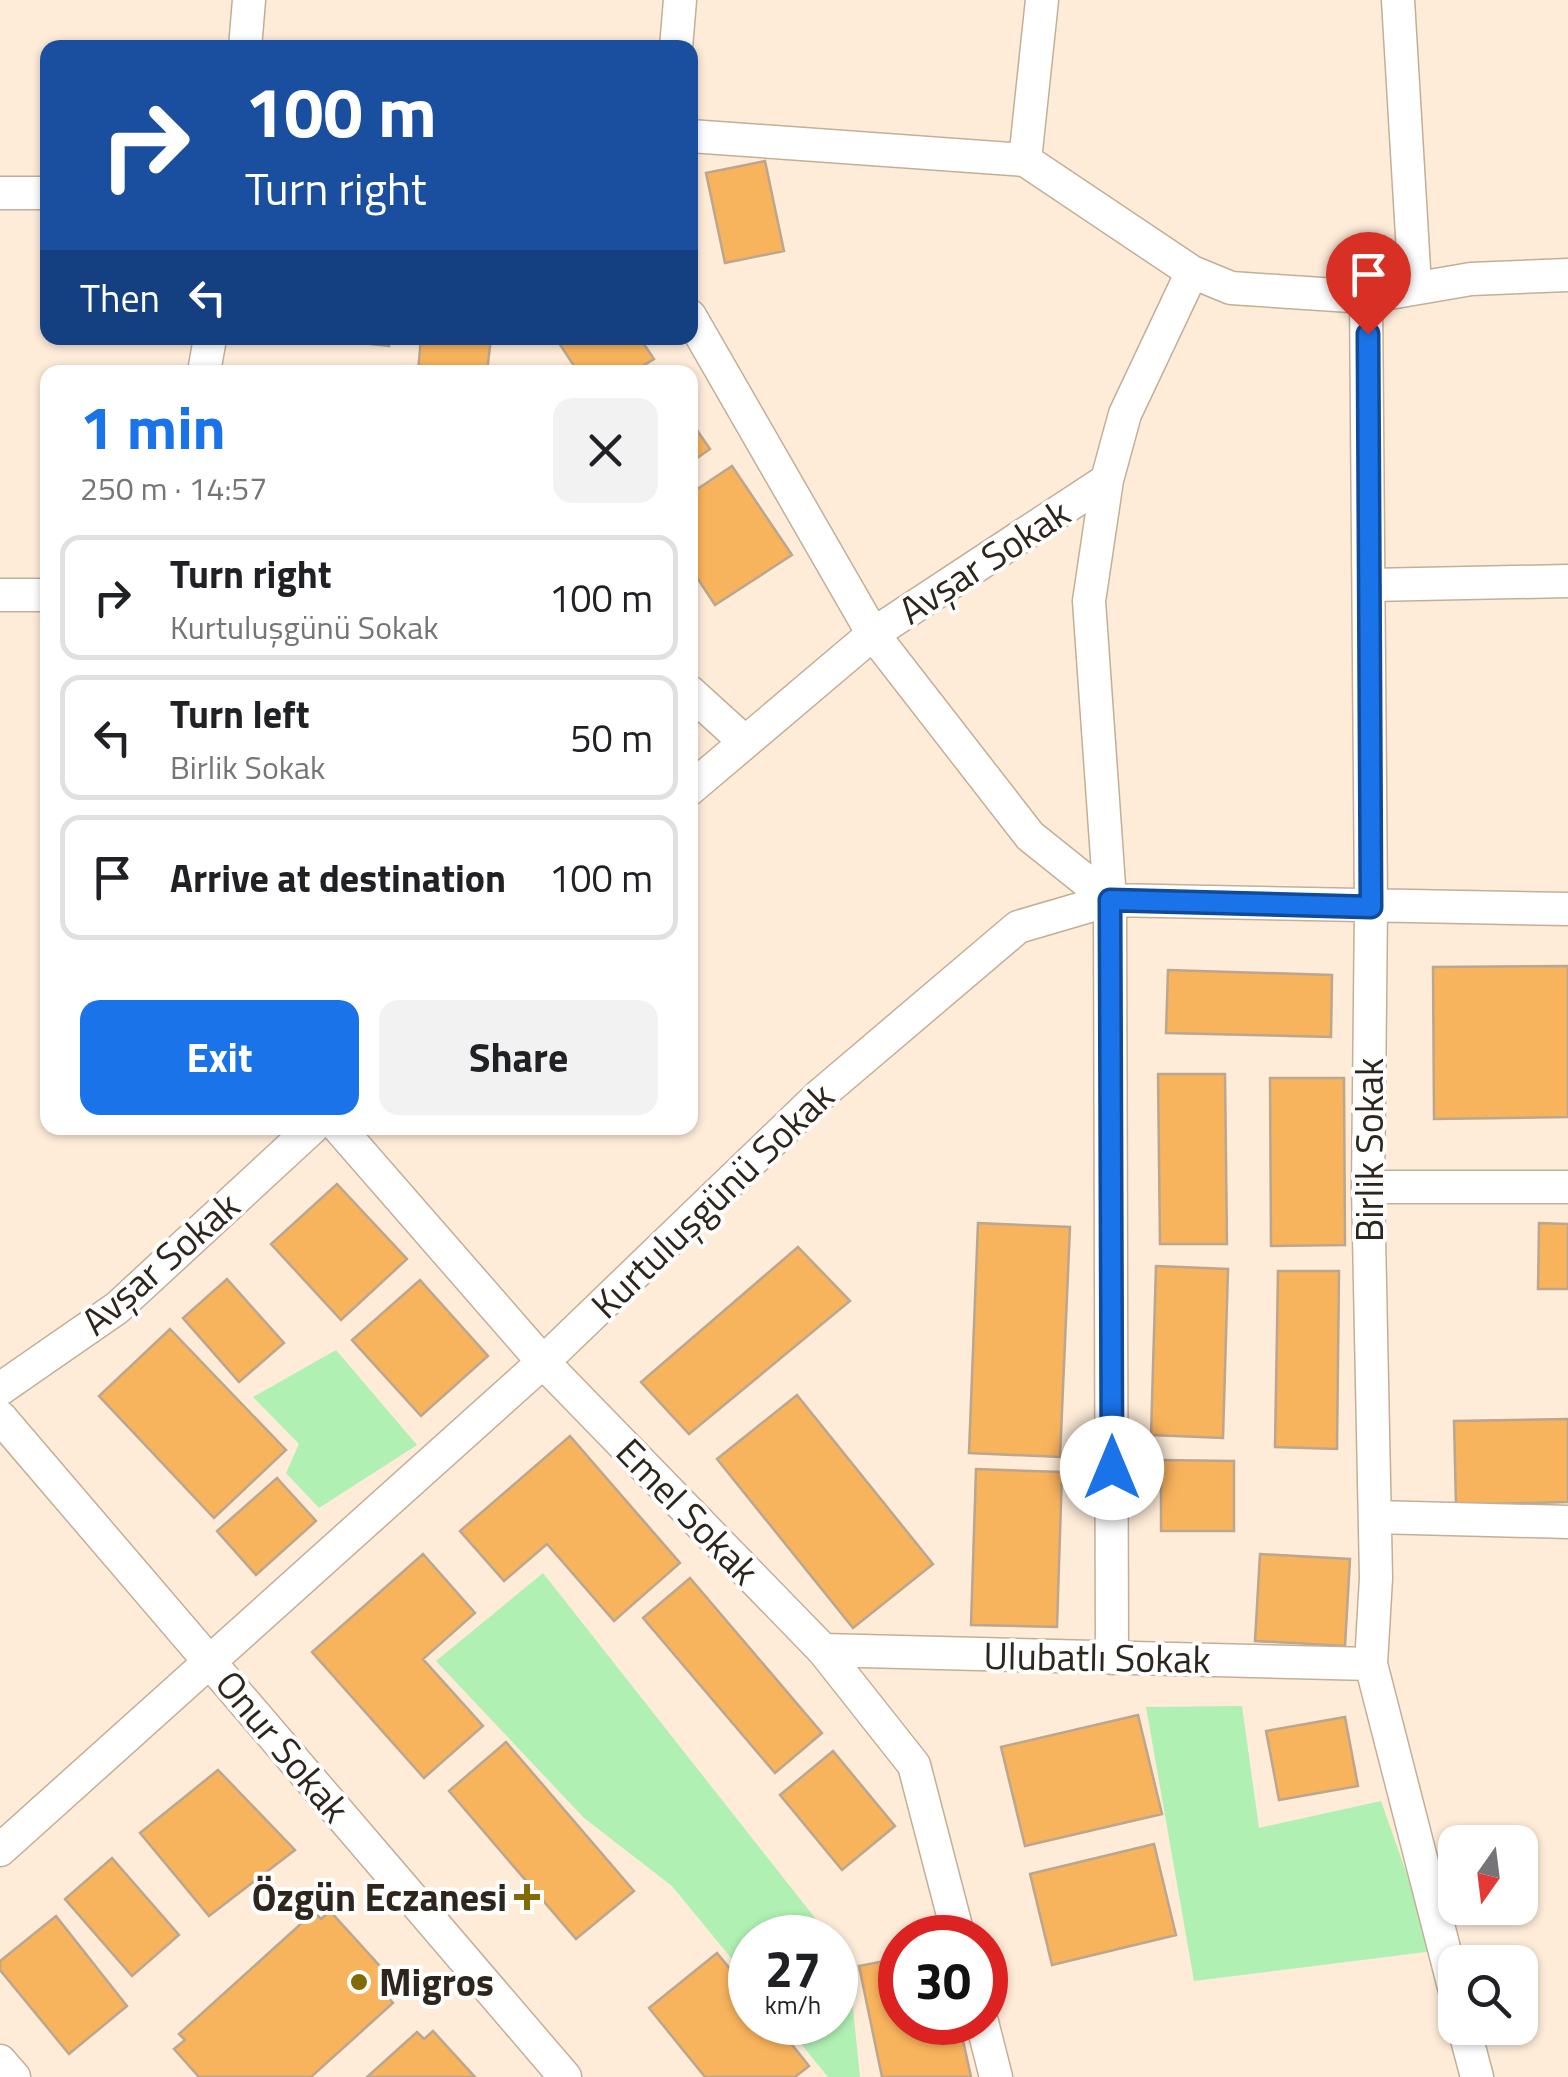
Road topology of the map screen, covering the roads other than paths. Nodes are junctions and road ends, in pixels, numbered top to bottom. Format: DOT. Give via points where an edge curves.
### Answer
graph roads {
  1 [pos="249,0"];
  2 [pos="680,0"];
  3 [pos="1042,0"];
  4 [pos="1398,0"];
  5 [pos="246,40"];
  6 [pos="677,40"];
  7 [pos="698,137"];
  8 [pos="1025,160"];
  9 [pos="0,193"];
  10 [pos="40,193"];
  11 [pos="1192,272"];
  12 [pos="1568,275"];
  13 [pos="1415,286"];
  14 [pos="1366,297"];
  15 [pos="698,330"];
  16 [pos="1107,480"];
  17 [pos="1568,581"];
  18 [pos="1370,584"];
  19 [pos="0,595"];
  20 [pos="40,595"];
  21 [pos="873,634"];
  22 [pos="698,699"];
  23 [pos="745,742"];
  24 [pos="698,781"];
  25 [pos="1110,900"];
  26 [pos="1371,907"];
  27 [pos="1568,909"];
  28 [pos="304,1135"];
  29 [pos="345,1135"];
  30 [pos="1368,1186"];
  31 [pos="1568,1187"];
  32 [pos="543,1362"];
  33 [pos="0,1389"];
  34 [pos="0,1417"];
  35 [pos="1375,1517"];
  36 [pos="1568,1522"];
  37 [pos="823,1650"];
  38 [pos="1112,1658"];
  39 [pos="211,1660"];
  40 [pos="1371,1664"];
  41 [pos="0,1850"];
  42 [pos="953,1915"];
  43 [pos="1443,1945"];
  44 [pos="988,2045"];
  45 [pos="1469,2045"];
  46 [pos="0,2061"];
  47 [pos="14,2077"];
  48 [pos="565,2077"];
  49 [pos="996,2077"];
  50 [pos="1477,2077"];
  1 -- 5 [label="street"];
  2 -- 6 [label="street"];
  3 -- 8 [label="street"];
  4 -- 13 [label="street"];
  7 -- 8 [label="street"];
  8 -- 11 [label="street"];
  9 -- 10 [label="street"];
  11 -- 14 [label="street" via="1232,288"];
  11 -- 16 [label="street, Avşar Sokak" via="1126,414"];
  12 -- 13 [label="street"];
  13 -- 14 [label="street"];
  14 -- 18 [label="street, Birlik Sokak"];
  15 -- 21 [label="street"];
  16 -- 21 [label="street, Avşar Sokak"];
  16 -- 25 [label="street" via="1090,601"];
  17 -- 18 [label="street"];
  18 -- 26 [label="street, Birlik Sokak"];
  19 -- 20 [label="street"];
  21 -- 23 [label="street, Avşar Sokak"];
  21 -- 25 [label="street" via="1030,836"];
  22 -- 23 [label="street"];
  23 -- 24 [label="street, Avşar Sokak"];
  25 -- 26 [label="street, Kurtuluşgünü Sokak"];
  25 -- 32 [label="street, Kurtuluşgünü Sokak" via="1018,927 819,1096"];
  25 -- 38 [label="street"];
  26 -- 27 [label="street, Kurtuluşgünü Sokak"];
  26 -- 30 [label="street, Birlik Sokak"];
  28 -- 33 [label="street, Avşar Sokak" via="117,1308"];
  29 -- 32 [label="street, Emel Sokak"];
  30 -- 31 [label="street"];
  30 -- 35 [label="street, Birlik Sokak"];
  32 -- 37 [label="street, Emel Sokak"];
  32 -- 39 [label="street, Kurtuluşgünü Sokak"];
  34 -- 39 [label="street, Onur Sokak"];
  35 -- 36 [label="street"];
  35 -- 40 [label="street, Birlik Sokak"];
  37 -- 38 [label="street, Ulubatlı Sokak"];
  37 -- 42 [label="street, Emel Sokak" via="914,1765"];
  38 -- 40 [label="street, Ulubatlı Sokak"];
  39 -- 41 [label="street, Kurtuluşgünü Sokak"];
  39 -- 48 [label="street, Onur Sokak"];
  40 -- 43 [label="street, Birlik Sokak"];
  44 -- 49 [label="street"];
  45 -- 50 [label="street"];
  46 -- 47 [label="street"];
}
